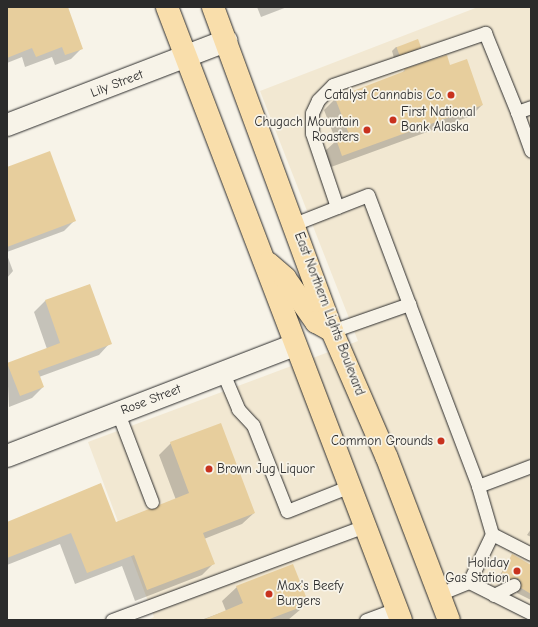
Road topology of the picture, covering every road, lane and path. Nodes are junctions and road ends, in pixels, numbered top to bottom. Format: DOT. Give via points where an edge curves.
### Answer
graph roads {
  1 [pos="167,7"];
  2 [pos="214,7"];
  3 [pos="226,41"];
  4 [pos="186,57"];
  5 [pos="531,107"];
  6 [pos="517,112"];
  7 [pos="7,125"];
  8 [pos="531,151"];
  9 [pos="337,207"];
  10 [pos="294,224"];
  11 [pos="262,258"];
  12 [pos="409,304"];
  13 [pos="332,330"];
  14 [pos="295,345"];
  15 [pos="224,372"];
  16 [pos="118,413"];
  17 [pos="7,456"];
  18 [pos="531,466"];
  19 [pos="350,486"];
  20 [pos="478,486"];
  21 [pos="152,502"];
  22 [pos="365,526"];
  23 [pos="492,534"];
  24 [pos="531,554"];
  25 [pos="468,582"];
  26 [pos="514,585"];
  27 [pos="439,594"];
  28 [pos="494,595"];
  29 [pos="531,613"];
  30 [pos="399,614"];
  31 [pos="112,620"];
  32 [pos="366,620"];
  33 [pos="449,620"];
  1 -- 4 [label="main road"];
  2 -- 3 [label="main road, East Northern Lights Boulevard"];
  3 -- 4 [label="street, Lily Street"];
  3 -- 10 [label="main road, East Northern Lights Boulevard"];
  4 -- 7 [label="street, Lily Street"];
  4 -- 11 [label="main road"];
  5 -- 6 [label="lane"];
  6 -- 8 [label="lane"];
  6 -- 9 [label="lane" via="485,33 334,85 318,100 312,113 312,133"];
  9 -- 10 [label="lane"];
  9 -- 12 [label="lane" via="368,195"];
  10 -- 13 [label="main road, East Northern Lights Boulevard"];
  11 -- 13 [label="main road" via="284,278 316,322"];
  11 -- 14 [label="main road"];
  12 -- 13 [label="lane"];
  12 -- 20 [label="lane"];
  13 -- 27 [label="main road, East Northern Lights Boulevard" via="387,458"];
  14 -- 15 [label="street, Rose Street"];
  14 -- 19 [label="main road"];
  15 -- 16 [label="street, Rose Street"];
  15 -- 19 [label="lane" via="238,409 253,425 287,511"];
  16 -- 17 [label="street, Rose Street"];
  16 -- 21 [label="lane"];
  18 -- 20 [label="lane"];
  19 -- 22 [label="main road"];
  20 -- 23 [label="lane"];
  22 -- 30 [label="main road"];
  22 -- 31 [label="lane"];
  23 -- 24 [label="lane"];
  23 -- 25 [label="lane"];
  25 -- 27 [label="lane"];
  25 -- 28 [label="lane"];
  26 -- 28 [label="lane"];
  27 -- 33 [label="main road, East Northern Lights Boulevard"];
  28 -- 29 [label="lane"];
  30 -- 32 [label="lane"];
}
